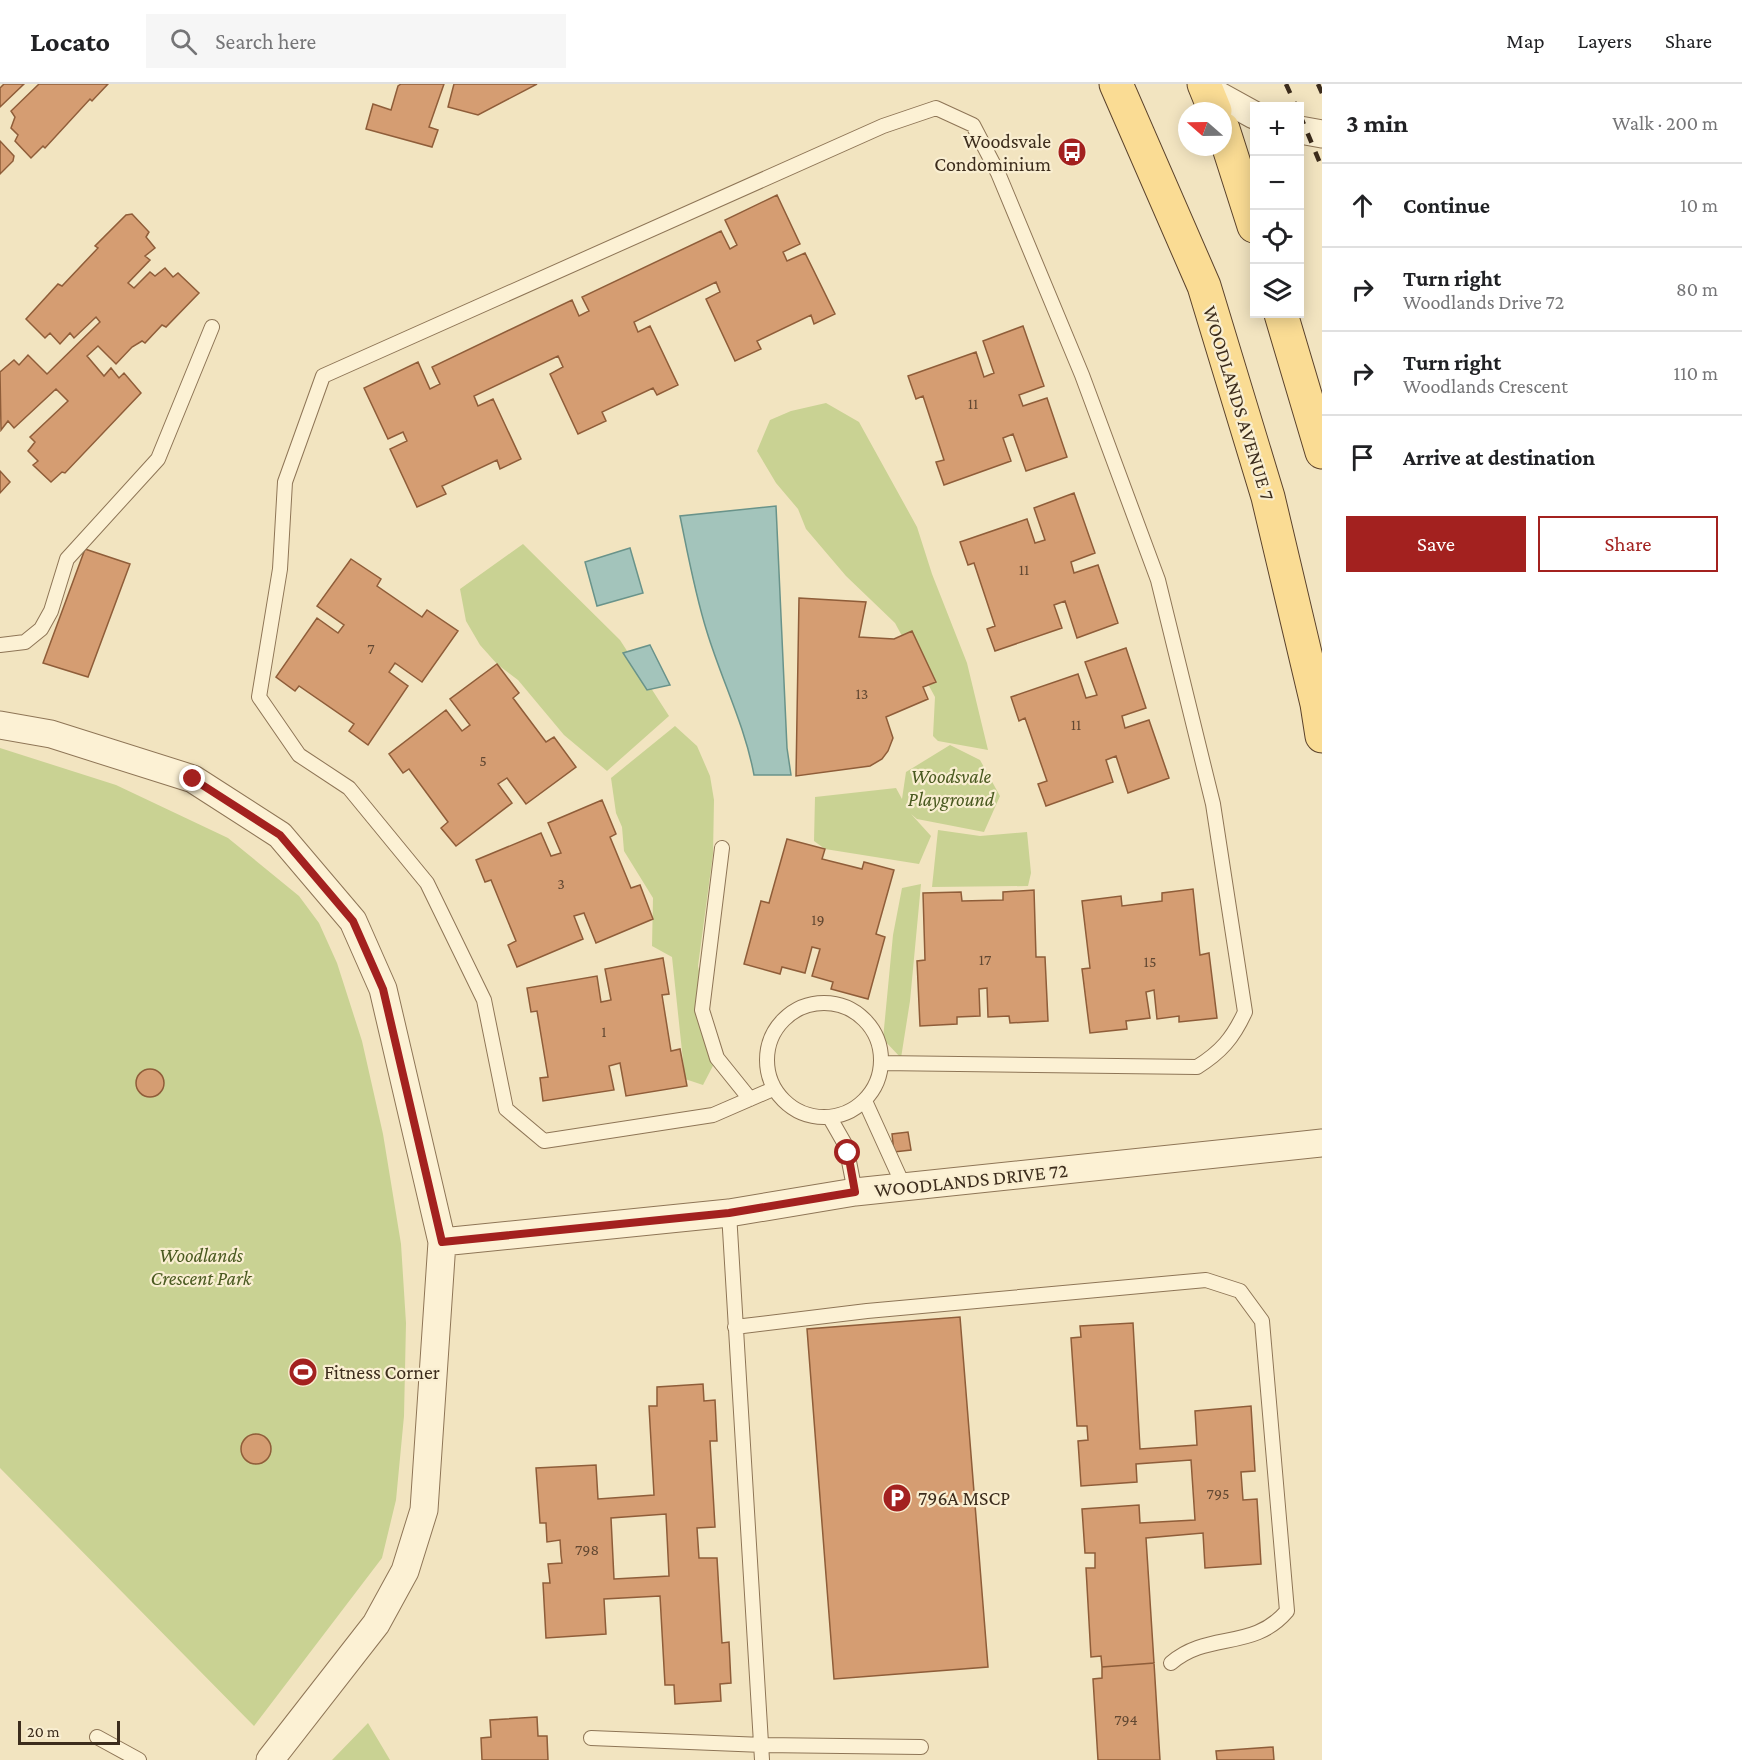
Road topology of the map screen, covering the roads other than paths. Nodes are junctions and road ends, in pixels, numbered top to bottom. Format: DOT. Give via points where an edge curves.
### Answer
graph roads {
  1 [pos="1116,84"];
  2 [pos="1208,94"];
  3 [pos="1250,113"];
  4 [pos="1304,131"];
  5 [pos="1322,134"];
  6 [pos="1232,156"];
  7 [pos="1250,213"];
  8 [pos="1282,318"];
  9 [pos="212,327"];
  10 [pos="1322,452"];
  11 [pos="0,645"];
  12 [pos="0,725"];
  13 [pos="1322,736"];
  14 [pos="722,848"];
  15 [pos="882,1063"];
  16 [pos="773,1089"];
  17 [pos="750,1099"];
  18 [pos="865,1101"];
  19 [pos="830,1118"];
  20 [pos="1322,1143"];
  21 [pos="905,1189"];
  22 [pos="855,1192"];
  23 [pos="729,1213"];
  24 [pos="442,1242"];
  25 [pos="735,1327"];
  26 [pos="1171,1663"];
  27 [pos="97,1737"];
  28 [pos="591,1738"];
  29 [pos="763,1745"];
  30 [pos="921,1747"];
  31 [pos="139,1760"];
  32 [pos="270,1760"];
  33 [pos="762,1760"];
  1 -- 13 [label="main road, WOODLANDS AVENUE 7" via="1204,286 1268,497"];
  2 -- 3 [label="street"];
  4 -- 5 [label="street"];
  6 -- 7 [label="main road"];
  8 -- 10 [label="main road"];
  9 -- 11 [label="lane" via="158,459 67,559 51,611 41,629 25,642"];
  12 -- 24 [label="street" via="51,734 193,779 280,835 353,921 383,989"];
  14 -- 17 [label="lane" via="702,1010 717,1058"];
  15 -- 16 [label="lane" via="876,1036 860,1015 835,1003 808,1005 784,1018 769,1041 766,1068"];
  15 -- 17 [label="lane" via="1197,1067 1234,1036 1245,1012 1213,804 1158,580 1082,375 998,173 973,125 936,108 883,126 323,376 285,482 280,569 259,697 299,755 349,788 427,884 484,1000 506,1109 544,1141 713,1116"];
  15 -- 18 [label="lane"];
  16 -- 17 [label="lane"];
  16 -- 19 [label="lane" via="788,1106 808,1116"];
  18 -- 19 [label="lane"];
  18 -- 21 [label="lane"];
  19 -- 22 [label="lane" via="846,1146"];
  20 -- 21 [label="street, WOODLANDS DRIVE 72"];
  21 -- 22 [label="street, WOODLANDS DRIVE 72"];
  22 -- 23 [label="street, WOODLANDS DRIVE 72"];
  23 -- 24 [label="street, WOODLANDS DRIVE 72"];
  23 -- 25 [label="lane"];
  24 -- 32 [label="street" via="424,1510 405,1571 376,1624"];
  25 -- 26 [label="lane" via="1206,1280 1240,1291 1262,1321 1287,1611 1264,1632 1189,1650"];
  25 -- 29 [label="lane"];
  27 -- 31 [label="lane"];
  28 -- 29 [label="lane"];
  29 -- 30 [label="lane"];
  29 -- 33 [label="lane"];
}
